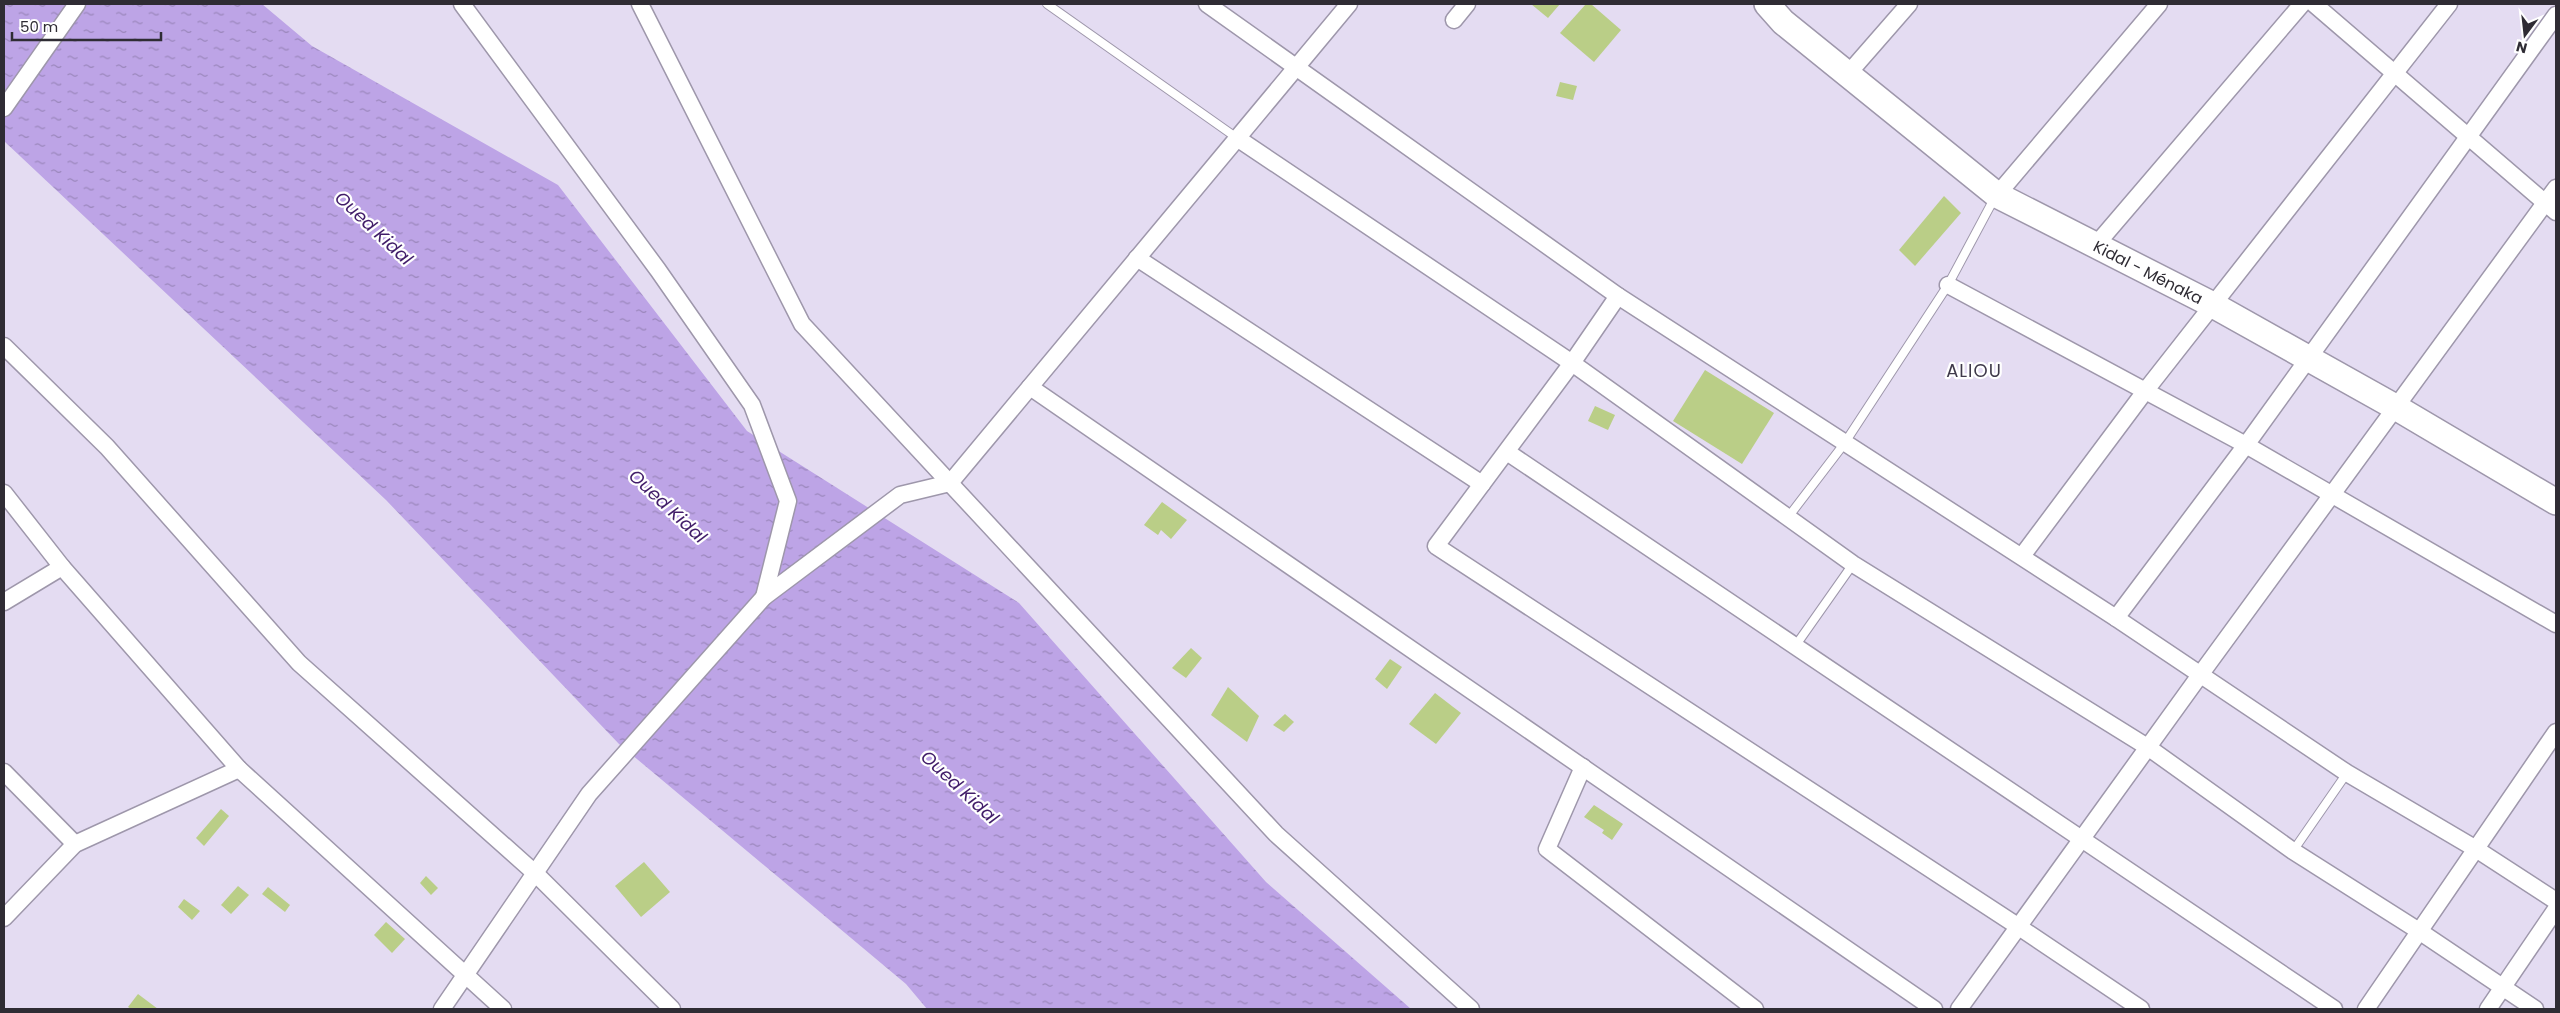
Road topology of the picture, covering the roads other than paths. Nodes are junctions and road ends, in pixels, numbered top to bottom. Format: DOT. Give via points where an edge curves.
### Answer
graph roads {
  1 [pos="76,4"];
  2 [pos="462,4"];
  3 [pos="640,4"];
  4 [pos="1047,4"];
  5 [pos="1207,4"];
  6 [pos="1349,4"];
  7 [pos="1467,4"];
  8 [pos="1768,4"];
  9 [pos="1909,4"];
  10 [pos="2159,4"];
  11 [pos="2302,4"];
  12 [pos="2314,4"];
  13 [pos="2449,4"];
  14 [pos="2556,15"];
  15 [pos="1454,20"];
  16 [pos="1296,67"];
  17 [pos="2395,73"];
  18 [pos="1847,75"];
  19 [pos="4,108"];
  20 [pos="2469,137"];
  21 [pos="1237,138"];
  22 [pos="2556,188"];
  23 [pos="1997,195"];
  24 [pos="2551,208"];
  25 [pos="2095,246"];
  26 [pos="1137,258"];
  27 [pos="1948,285"];
  28 [pos="1618,296"];
  29 [pos="2213,305"];
  30 [pos="4,346"];
  31 [pos="2309,358"];
  32 [pos="1572,363"];
  33 [pos="1030,387"];
  34 [pos="2146,390"];
  35 [pos="2397,408"];
  36 [pos="1844,444"];
  37 [pos="2246,445"];
  38 [pos="1507,452"];
  39 [pos="950,483"];
  40 [pos="1482,484"];
  41 [pos="4,493"];
  42 [pos="2334,494"];
  43 [pos="2556,502"];
  44 [pos="1789,516"];
  45 [pos="2022,556"];
  46 [pos="1853,564"];
  47 [pos="62,568"];
  48 [pos="764,597"];
  49 [pos="4,602"];
  50 [pos="2116,618"];
  51 [pos="2556,624"];
  52 [pos="1796,645"];
  53 [pos="2200,675"];
  54 [pos="2556,732"];
  55 [pos="2149,748"];
  56 [pos="1583,767"];
  57 [pos="239,769"];
  58 [pos="4,772"];
  59 [pos="2348,773"];
  60 [pos="2082,841"];
  61 [pos="75,844"];
  62 [pos="2476,849"];
  63 [pos="2293,852"];
  64 [pos="536,874"];
  65 [pos="2556,901"];
  66 [pos="2556,909"];
  67 [pos="4,918"];
  68 [pos="2020,927"];
  69 [pos="2419,931"];
  70 [pos="466,977"];
  71 [pos="2503,987"];
  72 [pos="442,1009"];
  73 [pos="503,1009"];
  74 [pos="672,1009"];
  75 [pos="1471,1009"];
  76 [pos="1755,1009"];
  77 [pos="1934,1009"];
  78 [pos="1959,1009"];
  79 [pos="2141,1009"];
  80 [pos="2334,1009"];
  81 [pos="2366,1009"];
  82 [pos="2488,1009"];
  83 [pos="2535,1009"];
  1 -- 19 [label="street"];
  2 -- 48 [label="street" via="658,270 752,405 788,501"];
  3 -- 39 [label="street" via="802,324"];
  4 -- 21 [label="lane"];
  5 -- 16 [label="street"];
  6 -- 16 [label="street"];
  7 -- 15 [label="street"];
  8 -- 18 [label="main road, Kidal - Ménaka" via="1783,22"];
  9 -- 18 [label="street"];
  10 -- 23 [label="street"];
  11 -- 25 [label="street"];
  12 -- 17 [label="street"];
  13 -- 17 [label="street"];
  14 -- 20 [label="street"];
  16 -- 21 [label="street"];
  16 -- 28 [label="street"];
  17 -- 20 [label="street"];
  17 -- 29 [label="street"];
  18 -- 23 [label="main road, Kidal - Ménaka"];
  20 -- 24 [label="street"];
  20 -- 31 [label="street"];
  21 -- 26 [label="street"];
  21 -- 32 [label="street"];
  22 -- 24 [label="street"];
  23 -- 25 [label="main road, Kidal - Ménaka"];
  23 -- 27 [label="lane"];
  24 -- 35 [label="street"];
  25 -- 29 [label="main road, Kidal - Ménaka"];
  26 -- 33 [label="street"];
  26 -- 40 [label="street"];
  27 -- 34 [label="street"];
  27 -- 36 [label="lane"];
  28 -- 32 [label="street"];
  28 -- 36 [label="street"];
  29 -- 31 [label="main road, Kidal - Ménaka"];
  29 -- 34 [label="street"];
  30 -- 64 [label="street" via="107,446 299,663"];
  31 -- 35 [label="main road, Kidal - Ménaka"];
  31 -- 37 [label="street"];
  32 -- 38 [label="street"];
  32 -- 44 [label="street"];
  33 -- 39 [label="street"];
  33 -- 56 [label="street"];
  34 -- 37 [label="street"];
  34 -- 45 [label="street"];
  35 -- 42 [label="street"];
  35 -- 43 [label="main road, Kidal - Ménaka"];
  36 -- 44 [label="lane"];
  36 -- 45 [label="street"];
  37 -- 42 [label="street"];
  37 -- 50 [label="street"];
  38 -- 40 [label="street"];
  38 -- 52 [label="street"];
  39 -- 48 [label="street" via="900,495"];
  39 -- 75 [label="street" via="1276,834"];
  40 -- 68 [label="street" via="1436,546"];
  41 -- 47 [label="street"];
  42 -- 51 [label="street"];
  42 -- 53 [label="street"];
  44 -- 46 [label="street"];
  45 -- 50 [label="street"];
  46 -- 52 [label="lane"];
  46 -- 55 [label="street"];
  47 -- 49 [label="street"];
  47 -- 57 [label="street"];
  48 -- 64 [label="street" via="589,794"];
  50 -- 53 [label="street"];
  52 -- 60 [label="street"];
  53 -- 55 [label="street"];
  53 -- 59 [label="street"];
  54 -- 62 [label="street"];
  55 -- 60 [label="street"];
  55 -- 63 [label="street"];
  56 -- 76 [label="street" via="1547,849"];
  56 -- 77 [label="street"];
  57 -- 61 [label="street"];
  57 -- 70 [label="street"];
  58 -- 61 [label="street"];
  59 -- 62 [label="street"];
  59 -- 63 [label="lane"];
  60 -- 68 [label="street"];
  60 -- 80 [label="street"];
  61 -- 67 [label="street"];
  62 -- 65 [label="street"];
  62 -- 69 [label="street"];
  63 -- 69 [label="street"];
  64 -- 70 [label="street"];
  64 -- 74 [label="street"];
  66 -- 71 [label="street"];
  68 -- 78 [label="street"];
  68 -- 79 [label="street"];
  69 -- 71 [label="street"];
  69 -- 81 [label="street"];
  70 -- 72 [label="street"];
  70 -- 73 [label="street"];
  71 -- 82 [label="street"];
  71 -- 83 [label="street"];
}
